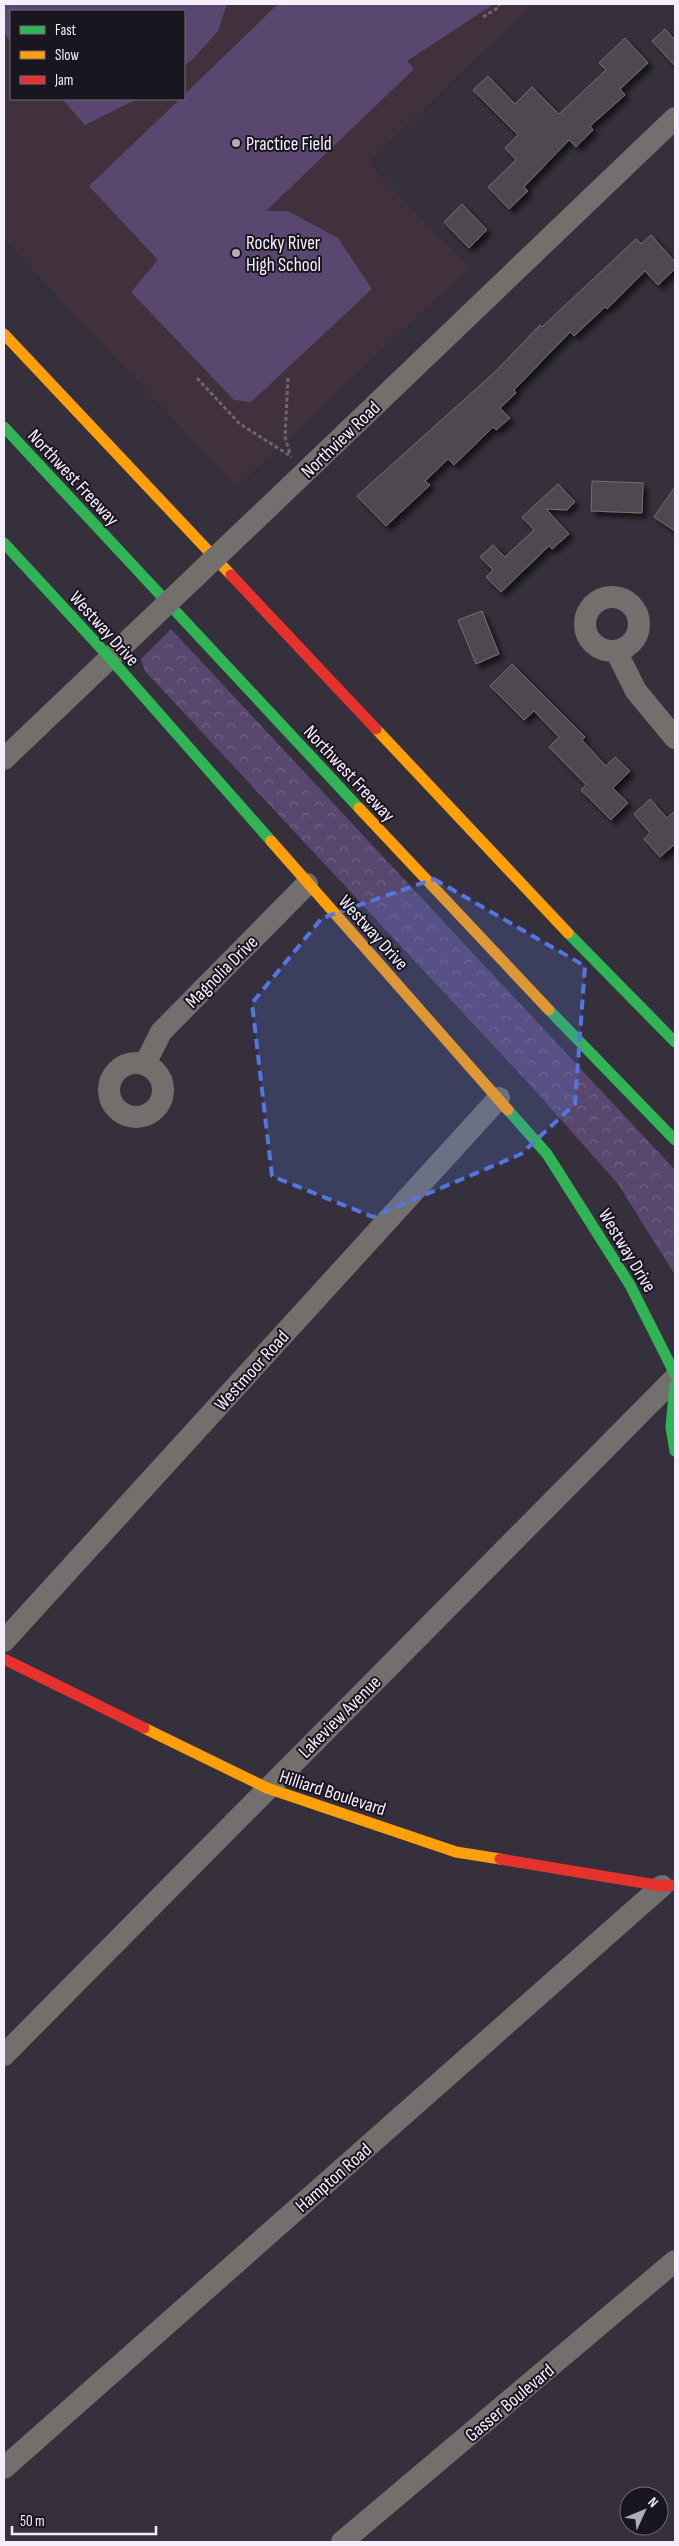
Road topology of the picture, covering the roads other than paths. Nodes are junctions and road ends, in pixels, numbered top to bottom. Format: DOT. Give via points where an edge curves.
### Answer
graph roads {
  1 [pos="675,118"];
  2 [pos="4,334"];
  3 [pos="4,427"];
  4 [pos="4,543"];
  5 [pos="616,651"];
  6 [pos="110,658"];
  7 [pos="675,738"];
  8 [pos="4,759"];
  9 [pos="307,884"];
  10 [pos="675,1042"];
  11 [pos="145,1064"];
  12 [pos="499,1098"];
  13 [pos="675,1140"];
  14 [pos="675,1376"];
  15 [pos="675,1385"];
  16 [pos="675,1451"];
  17 [pos="4,1642"];
  18 [pos="4,1659"];
  19 [pos="267,1788"];
  20 [pos="668,1886"];
  21 [pos="4,2055"];
  22 [pos="675,2261"];
  23 [pos="4,2468"];
  24 [pos="342,2542"];
  1 -- 6 [label="street, Northview Road, bridge"];
  2 -- 10 [label="main road"];
  3 -- 13 [label="main road, Northwest Freeway" via="513,973"];
  4 -- 6 [label="main road, Westway Drive"];
  5 -- 7 [label="street" via="636,692"];
  6 -- 8 [label="street, Northview Road"];
  6 -- 9 [label="main road, Westway Drive"];
  9 -- 11 [label="street, Magnolia Drive" via="161,1032"];
  9 -- 12 [label="main road, Westway Drive"];
  12 -- 14 [label="main road, Westway Drive" via="547,1154 593,1224 630,1285"];
  12 -- 17 [label="street, Westmoor Road"];
  14 -- 19 [label="street, Lakeview Avenue"];
  15 -- 16 [label="main road" via="671,1415 671,1438"];
  18 -- 19 [label="main road, Hilliard Boulevard"];
  19 -- 20 [label="main road, Hilliard Boulevard" via="456,1852"];
  19 -- 21 [label="street, Lakeview Avenue"];
  20 -- 23 [label="street, Hampton Road"];
  22 -- 24 [label="street, Gasser Boulevard"];
}
